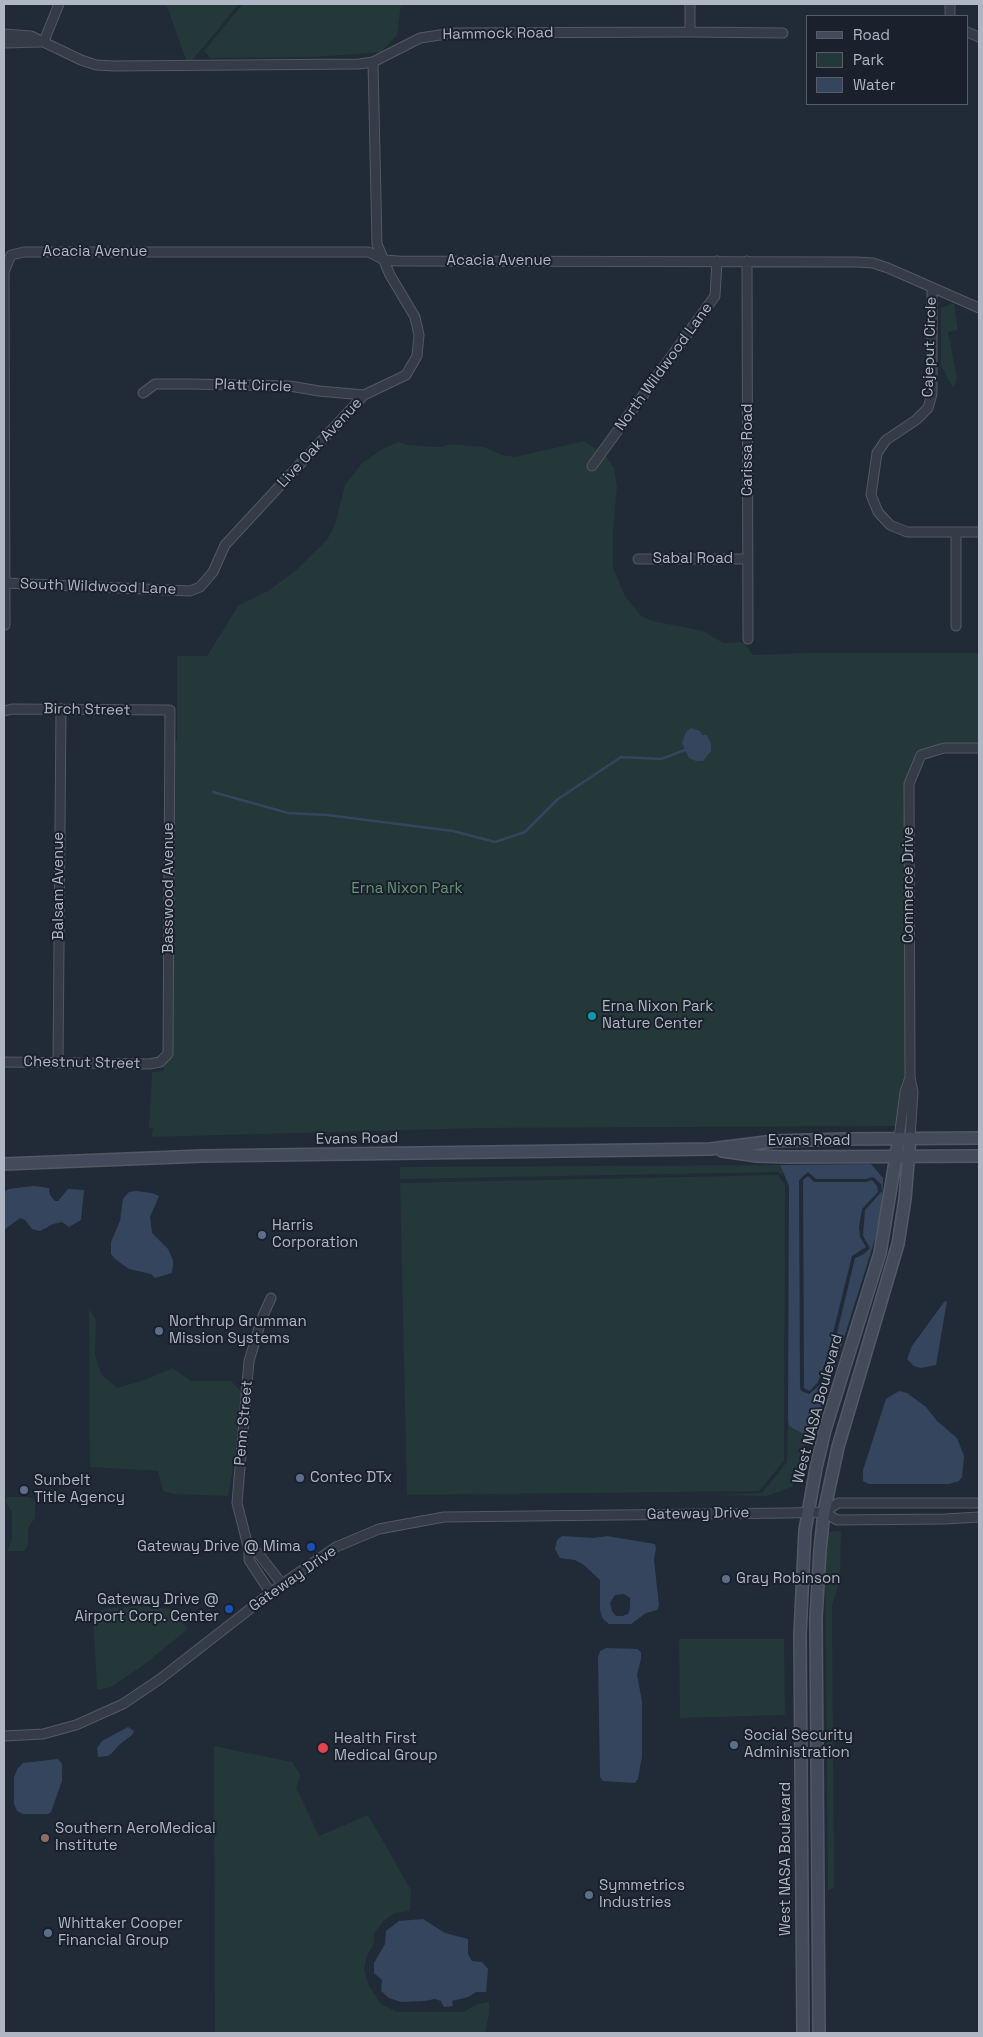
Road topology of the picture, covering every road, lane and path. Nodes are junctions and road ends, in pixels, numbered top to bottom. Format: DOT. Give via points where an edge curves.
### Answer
graph roads {
  1 [pos="59,4"];
  2 [pos="690,4"];
  3 [pos="690,32"];
  4 [pos="783,33"];
  5 [pos="4,34"];
  6 [pos="44,41"];
  7 [pos="4,43"];
  8 [pos="373,62"];
  9 [pos="384,260"];
  10 [pos="717,261"];
  11 [pos="747,261"];
  12 [pos="932,288"];
  13 [pos="979,308"];
  14 [pos="143,393"];
  15 [pos="364,395"];
  16 [pos="592,466"];
  17 [pos="956,532"];
  18 [pos="979,532"];
  19 [pos="638,559"];
  20 [pos="748,559"];
  21 [pos="5,583"];
  22 [pos="190,591"];
  23 [pos="5,625"];
  24 [pos="956,626"];
  25 [pos="748,639"];
  26 [pos="61,709"];
  27 [pos="170,710"];
  28 [pos="4,711"];
  29 [pos="979,748"];
  30 [pos="4,1062"];
  31 [pos="160,1062"];
  32 [pos="58,1063"];
  33 [pos="904,1138"];
  34 [pos="979,1138"];
  35 [pos="710,1150"];
  36 [pos="896,1156"];
  37 [pos="909,1156"];
  38 [pos="979,1156"];
  39 [pos="4,1164"];
  40 [pos="271,1298"];
  41 [pos="979,1503"];
  42 [pos="808,1512"];
  43 [pos="824,1512"];
  44 [pos="979,1517"];
  45 [pos="249,1550"];
  46 [pos="282,1584"];
  47 [pos="270,1592"];
  48 [pos="4,1736"];
  49 [pos="802,1874"];
  50 [pos="818,1874"];
  51 [pos="802,2033"];
  52 [pos="819,2033"];
  1 -- 6 [label="street"];
  2 -- 3 [label="street"];
  3 -- 4 [label="street, Hammock Road"];
  3 -- 8 [label="street, Hammock Road" via="453,33 420,38"];
  5 -- 6 [label="street, Hammock Road" via="31,36"];
  6 -- 7 [label="street"];
  6 -- 8 [label="street, Hammock Road" via="96,65"];
  8 -- 9 [label="street, Live Oak Avenue" via="377,244"];
  9 -- 10 [label="street, Acacia Avenue"];
  9 -- 15 [label="street, Live Oak Avenue" via="415,317 419,335 417,356 406,375"];
  9 -- 21 [label="street, Acacia Avenue" via="369,252 24,252 11,255 4,272"];
  10 -- 11 [label="street, Acacia Avenue"];
  10 -- 16 [label="street, North Wildwood Lane" via="715,296"];
  11 -- 12 [label="street, Acacia Avenue" via="873,263"];
  11 -- 20 [label="street, Carissa Road"];
  12 -- 13 [label="street, Acacia Avenue"];
  12 -- 17 [label="street, Cajeput Circle" via="932,394 928,408 886,440 876,453 871,495 878,512 890,525 907,532"];
  14 -- 15 [label="street, Platt Circle" via="154,384 181,384 290,386"];
  15 -- 22 [label="street, Live Oak Avenue" via="225,545 213,572 200,586"];
  17 -- 18 [label="street, Cajeput Circle"];
  17 -- 24 [label="street"];
  19 -- 20 [label="street, Sabal Road"];
  20 -- 25 [label="street, Carissa Road"];
  21 -- 22 [label="street, South Wildwood Lane"];
  21 -- 23 [label="street"];
  26 -- 27 [label="street, Birch Street"];
  26 -- 28 [label="street, Birch Street"];
  26 -- 32 [label="street, Balsam Avenue"];
  27 -- 31 [label="street, Basswood Avenue" via="168,1054"];
  29 -- 33 [label="street, Commerce Drive" via="944,748 921,755 909,784 910,1077 913,1092"];
  30 -- 32 [label="street, Chestnut Street"];
  31 -- 32 [label="street, Chestnut Street"];
  33 -- 34 [label="main road"];
  33 -- 35 [label="main road, Evans Road" via="759,1142"];
  33 -- 36 [label="main road, West NASA Boulevard"];
  33 -- 37 [label="main road, West NASA Boulevard"];
  35 -- 36 [label="main road, Evans Road" via="772,1157"];
  35 -- 39 [label="main road, Evans Road" via="194,1156"];
  36 -- 37 [label="main road, Evans Road"];
  36 -- 42 [label="main road, West NASA Boulevard" via="880,1253 825,1430"];
  37 -- 38 [label="main road"];
  37 -- 43 [label="main road, West NASA Boulevard" via="896,1252 843,1426"];
  40 -- 45 [label="street, Penn Street" via="249,1361 244,1408 237,1503"];
  41 -- 43 [label="street, Gateway Drive" via="838,1503"];
  42 -- 43 [label="street, Gateway Drive"];
  42 -- 46 [label="street, Gateway Drive" via="444,1517 379,1529 336,1547"];
  42 -- 49 [label="main road, West NASA Boulevard" via="800,1620"];
  43 -- 44 [label="street, Gateway Drive" via="837,1520"];
  43 -- 50 [label="main road, West NASA Boulevard" via="816,1601"];
  45 -- 46 [label="street" via="258,1553"];
  45 -- 47 [label="street, Penn Street" via="249,1560"];
  46 -- 47 [label="street, Gateway Drive"];
  47 -- 48 [label="street, Gateway Drive" via="160,1679 123,1704 76,1725 43,1734"];
  49 -- 50 [label="main road"];
  49 -- 51 [label="main road, West NASA Boulevard"];
  50 -- 52 [label="main road, West NASA Boulevard"];
}
